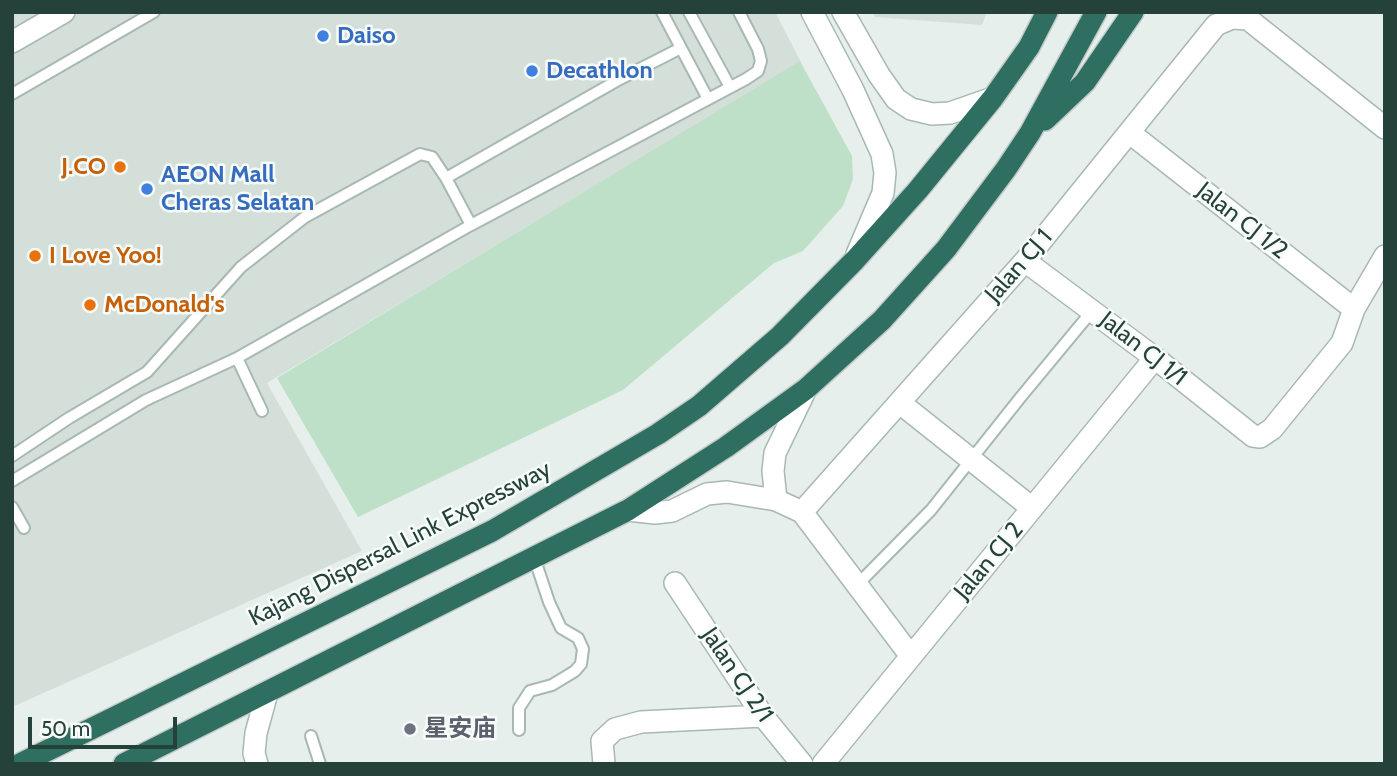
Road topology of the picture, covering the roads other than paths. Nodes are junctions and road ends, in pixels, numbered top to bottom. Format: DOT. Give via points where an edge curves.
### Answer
graph roads {
  1 [pos="64,12"];
  2 [pos="154,12"];
  3 [pos="662,12"];
  4 [pos="689,12"];
  5 [pos="739,12"];
  6 [pos="812,12"];
  7 [pos="843,12"];
  8 [pos="1047,12"];
  9 [pos="1096,12"];
  10 [pos="1133,12"];
  11 [pos="12,43"];
  12 [pos="681,48"];
  13 [pos="730,87"];
  14 [pos="12,94"];
  15 [pos="993,98"];
  16 [pos="708,99"];
  17 [pos="1385,128"];
  18 [pos="1030,133"];
  19 [pos="1130,133"];
  20 [pos="446,178"];
  21 [pos="471,225"];
  22 [pos="1385,256"];
  23 [pos="855,260"];
  24 [pos="1025,261"];
  25 [pos="1354,309"];
  26 [pos="1092,311"];
  27 [pos="237,358"];
  28 [pos="1155,358"];
  29 [pos="806,389"];
  30 [pos="900,403"];
  31 [pos="262,411"];
  32 [pos="12,456"];
  33 [pos="971,459"];
  34 [pos="12,481"];
  35 [pos="776,500"];
  36 [pos="12,507"];
  37 [pos="1032,508"];
  38 [pos="628,510"];
  39 [pos="802,512"];
  40 [pos="24,528"];
  41 [pos="534,557"];
  42 [pos="675,583"];
  43 [pos="858,584"];
  44 [pos="910,655"];
  45 [pos="267,693"];
  46 [pos="763,716"];
  47 [pos="519,730"];
  48 [pos="311,736"];
  49 [pos="20,764"];
  50 [pos="124,764"];
  51 [pos="257,764"];
  52 [pos="320,764"];
  53 [pos="604,764"];
  54 [pos="802,764"];
  55 [pos="823,764"];
  1 -- 11 [label="street"];
  2 -- 14 [label="lane"];
  3 -- 12 [label="lane"];
  4 -- 13 [label="lane"];
  5 -- 13 [label="lane" via="761,61 758,71"];
  6 -- 23 [label="street" via="882,154 883,193"];
  7 -- 15 [label="street" via="879,75 896,99 911,108 950,113"];
  8 -- 15 [label="highway, Kajang Dispersal Link Expressway"];
  9 -- 18 [label="highway"];
  10 -- 18 [label="highway" via="1085,82"];
  12 -- 16 [label="lane"];
  12 -- 20 [label="lane"];
  13 -- 16 [label="lane"];
  15 -- 23 [label="highway, Kajang Dispersal Link Expressway"];
  16 -- 21 [label="lane"];
  17 -- 19 [label="street, Jalan CJ 1" via="1248,19 1232,18 1216,25"];
  18 -- 29 [label="highway" via="946,249 882,320"];
  19 -- 24 [label="street, Jalan CJ 1"];
  19 -- 25 [label="street, Jalan CJ 1/2"];
  20 -- 21 [label="lane"];
  20 -- 32 [label="lane" via="432,157 420,154 305,217 242,267 147,372"];
  21 -- 27 [label="lane"];
  22 -- 25 [label="street"];
  23 -- 49 [label="highway, Kajang Dispersal Link Expressway" via="780,336 699,406 658,434 492,531"];
  24 -- 26 [label="street, Jalan CJ 1/1"];
  24 -- 30 [label="street, Jalan CJ 1"];
  25 -- 28 [label="street, Jalan CJ 1/1" via="1342,343 1325,367 1260,437 1252,436"];
  26 -- 28 [label="street, Jalan CJ 1/1"];
  26 -- 33 [label="lane"];
  27 -- 31 [label="lane"];
  27 -- 34 [label="lane" via="146,400"];
  28 -- 37 [label="street, Jalan CJ 2"];
  29 -- 35 [label="street" via="775,453"];
  29 -- 38 [label="highway"];
  30 -- 33 [label="street"];
  30 -- 39 [label="street, Jalan CJ 1"];
  33 -- 37 [label="street"];
  33 -- 43 [label="lane" via="931,510"];
  35 -- 38 [label="street" via="727,492 707,494 672,511"];
  35 -- 39 [label="street"];
  36 -- 40 [label="lane"];
  37 -- 44 [label="street, Jalan CJ 2"];
  38 -- 41 [label="highway"];
  39 -- 43 [label="street"];
  41 -- 45 [label="highway"];
  41 -- 47 [label="lane" via="561,628 579,638 582,664 552,685 530,691 519,708"];
  42 -- 46 [label="street, Jalan CJ 2/1"];
  43 -- 44 [label="street"];
  44 -- 55 [label="street, Jalan CJ 2"];
  45 -- 50 [label="highway"];
  45 -- 51 [label="street" via="256,733"];
  46 -- 53 [label="street" via="641,722 615,729 602,741"];
  46 -- 54 [label="street, Jalan CJ 2/1"];
  48 -- 52 [label="lane"];
}
